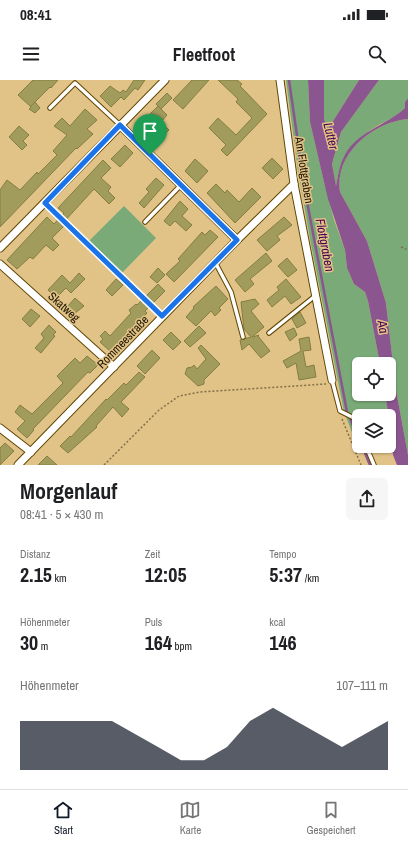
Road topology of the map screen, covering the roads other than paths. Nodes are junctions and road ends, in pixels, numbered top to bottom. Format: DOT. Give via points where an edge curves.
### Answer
graph roads {
  1 [pos="165,80"];
  2 [pos="280,80"];
  3 [pos="50,108"];
  4 [pos="120,125"];
  5 [pos="294,184"];
  6 [pos="181,185"];
  7 [pos="145,222"];
  8 [pos="237,240"];
  9 [pos="1,244"];
  10 [pos="215,262"];
  11 [pos="0,264"];
  12 [pos="316,295"];
  13 [pos="269,333"];
  14 [pos="243,337"];
  15 [pos="114,367"];
  16 [pos="333,382"];
  17 [pos="352,417"];
  18 [pos="0,428"];
  19 [pos="31,452"];
  20 [pos="369,453"];
  21 [pos="18,465"];
  22 [pos="374,465"];
  1 -- 4 [label="street"];
  2 -- 5 [label="street, Am Flottgraben"];
  3 -- 4 [label="lane" via="75,83"];
  4 -- 6 [label="street"];
  4 -- 9 [label="street" via="45,203"];
  5 -- 8 [label="street, Rommeestraße"];
  5 -- 12 [label="street, Am Flottgraben"];
  6 -- 7 [label="lane"];
  6 -- 8 [label="street"];
  8 -- 10 [label="street, Rommeestraße"];
  10 -- 14 [label="lane" via="231,292"];
  10 -- 15 [label="street, Rommeestraße"];
  11 -- 15 [label="street, Skatweg"];
  12 -- 13 [label="lane"];
  12 -- 16 [label="street, Am Flottgraben"];
  15 -- 19 [label="street, Rommeestraße"];
  16 -- 17 [label="lane" via="340,411"];
  18 -- 19 [label="street"];
  19 -- 21 [label="street, Rommeestraße"];
  20 -- 22 [label="lane"];
}
